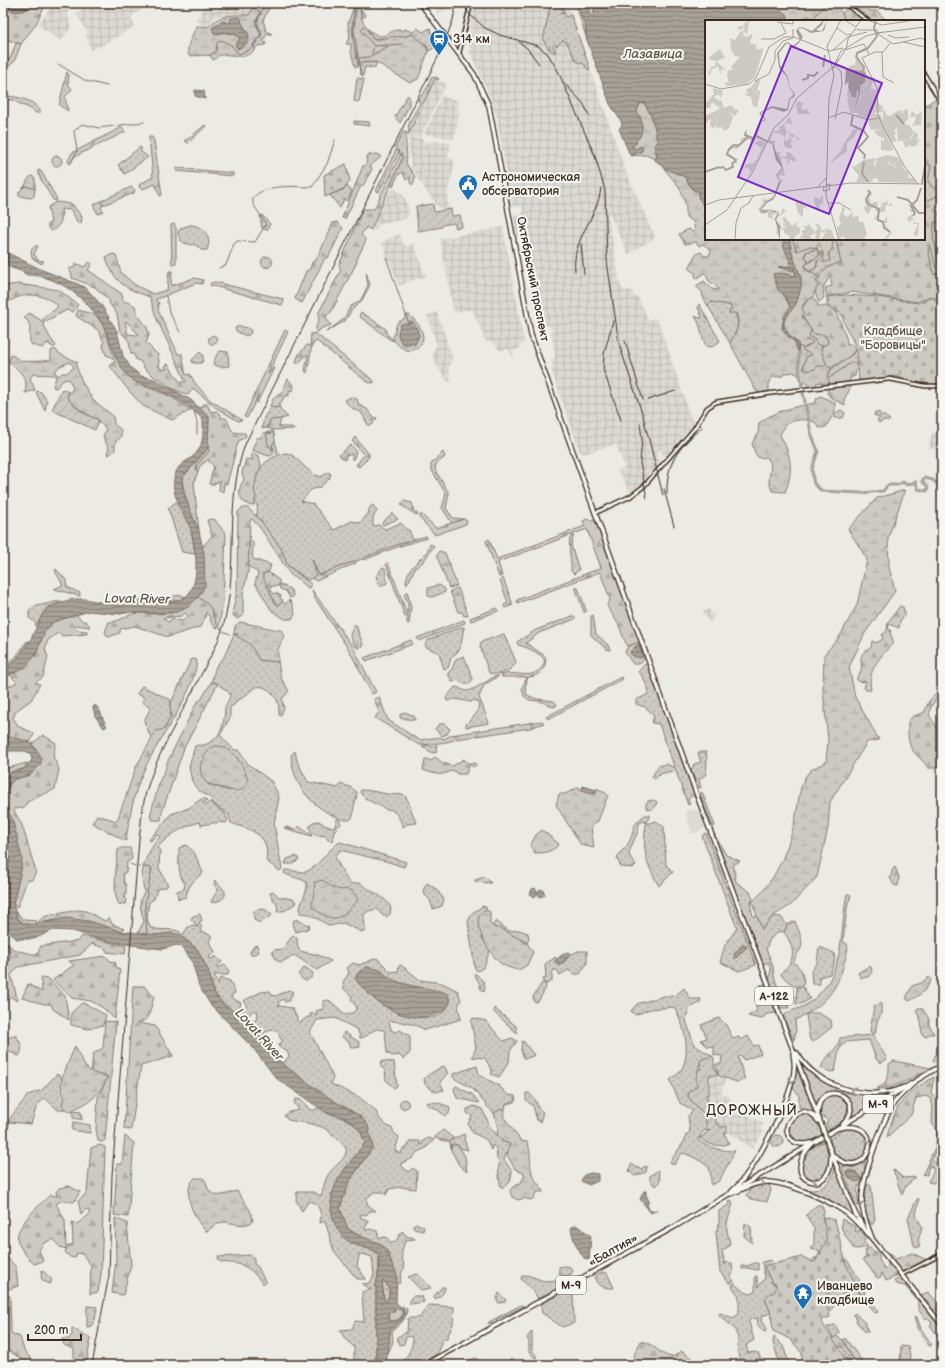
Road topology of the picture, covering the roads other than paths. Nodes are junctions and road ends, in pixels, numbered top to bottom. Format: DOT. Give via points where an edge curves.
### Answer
graph roads {
  1 [pos="420,3"];
  2 [pos="471,3"];
  3 [pos="844,3"];
  4 [pos="867,20"];
  5 [pos="459,53"];
  6 [pos="925,76"];
  7 [pos="942,104"];
  8 [pos="942,386"];
  9 [pos="595,514"];
  10 [pos="791,1042"];
  11 [pos="942,1066"];
  12 [pos="918,1080"];
  13 [pos="818,1117"];
  14 [pos="821,1124"];
  15 [pos="838,1128"];
  16 [pos="814,1142"];
  17 [pos="831,1152"];
  18 [pos="726,1197"];
  19 [pos="865,1230"];
  20 [pos="874,1242"];
  21 [pos="942,1254"];
  22 [pos="901,1275"];
  23 [pos="942,1325"];
  24 [pos="424,1365"];
  1 -- 5 [label="main road, Октябрьский проспект"];
  2 -- 5 [label="street"];
  3 -- 4 [label="street"];
  5 -- 9 [label="main road, Октябрьский проспект" via="478,80 492,116 531,335"];
  6 -- 7 [label="street"];
  8 -- 9 [label="street" via="925,386 890,379 716,402 707,408 694,429 644,486 631,496"];
  9 -- 10 [label="main road, Октябрьский проспект / А-122"];
  12 -- 10 [label="main road, one-way" via="897,1090 876,1094 842,1087 811,1071 798,1056"];
  10 -- 13 [label="main road, А-122"];
  10 -- 18 [label="main road, one-way" via="794,1068 788,1094 748,1174"];
  11 -- 12 [label="main road, М-9"];
  12 -- 15 [label="main road, М-9"];
  20 -- 12 [label="main road, one-way" via="862,1202 867,1174 888,1114 900,1095"];
  13 -- 14 [label="main road, А-122"];
  13 -- 15 [label="main road" via="819,1106 824,1096 835,1093 845,1097 850,1105 850,1115"];
  14 -- 16 [label="main road" via="812,1114 803,1111 792,1116 787,1125 788,1135 795,1142"];
  14 -- 17 [label="main road, А-122, bridge"];
  15 -- 16 [label="main road, М-9"];
  15 -- 17 [label="main road, one-way" via="853,1126 862,1130 869,1138 869,1149 864,1159 854,1164 841,1161"];
  17 -- 16 [label="main road, one-way" via="832,1166 828,1175 818,1181 808,1180 801,1172 799,1163"];
  16 -- 18 [label="main road, М-9"];
  17 -- 19 [label="main road, А-122" via="855,1213"];
  18 -- 19 [label="main road, one-way" via="762,1183 788,1186 841,1210"];
  18 -- 24 [label="main road, «Балтия» / М-9"];
  19 -- 20 [label="main road, А-122"];
  20 -- 22 [label="main road, А-122"];
  21 -- 22 [label="street"];
  22 -- 23 [label="main road, А-122"];
}
